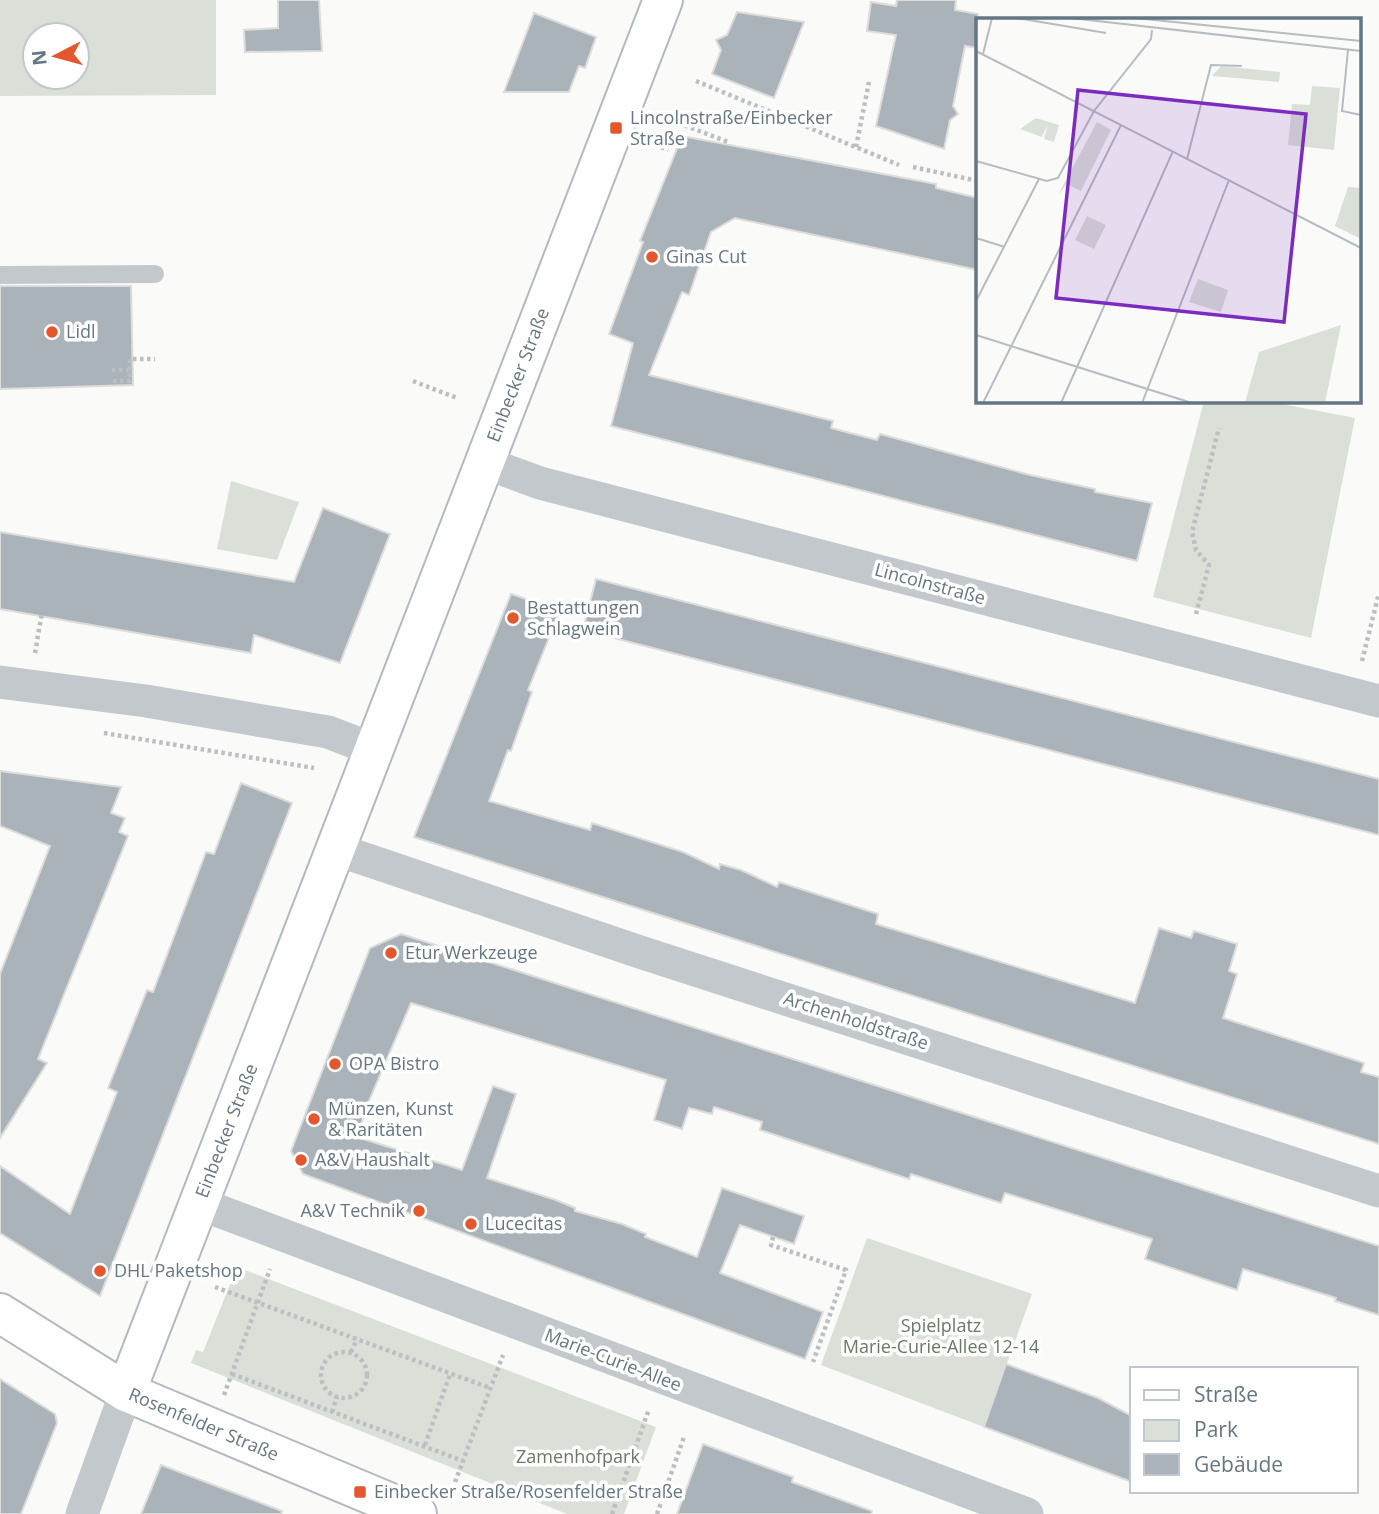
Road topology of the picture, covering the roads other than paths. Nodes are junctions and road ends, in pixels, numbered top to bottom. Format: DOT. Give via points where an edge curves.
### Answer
graph roads {
  1 [pos="663,0"];
  2 [pos="155,274"];
  3 [pos="0,275"];
  4 [pos="483,462"];
  5 [pos="0,682"];
  6 [pos="1379,701"];
  7 [pos="372,749"];
  8 [pos="335,849"];
  9 [pos="1379,1191"];
  10 [pos="200,1204"];
  11 [pos="0,1313"];
  12 [pos="126,1392"];
  13 [pos="82,1514"];
  14 [pos="417,1514"];
  15 [pos="1027,1514"];
  1 -- 4 [label="street, Einbecker Straße"];
  2 -- 3 [label="lane"];
  4 -- 6 [label="street, Lincolnstraße" via="540,484"];
  4 -- 7 [label="street, Einbecker Straße"];
  5 -- 7 [label="street" via="328,732"];
  7 -- 8 [label="street, Einbecker Straße"];
  8 -- 9 [label="street, Archenholdstraße"];
  8 -- 10 [label="street, Einbecker Straße"];
  10 -- 12 [label="street, Einbecker Straße"];
  10 -- 15 [label="street, Marie-Curie-Allee"];
  11 -- 12 [label="street, Rosenfelder Straße"];
  12 -- 13 [label="street, Einbecker Straße"];
  12 -- 14 [label="street, Rosenfelder Straße"];
}
